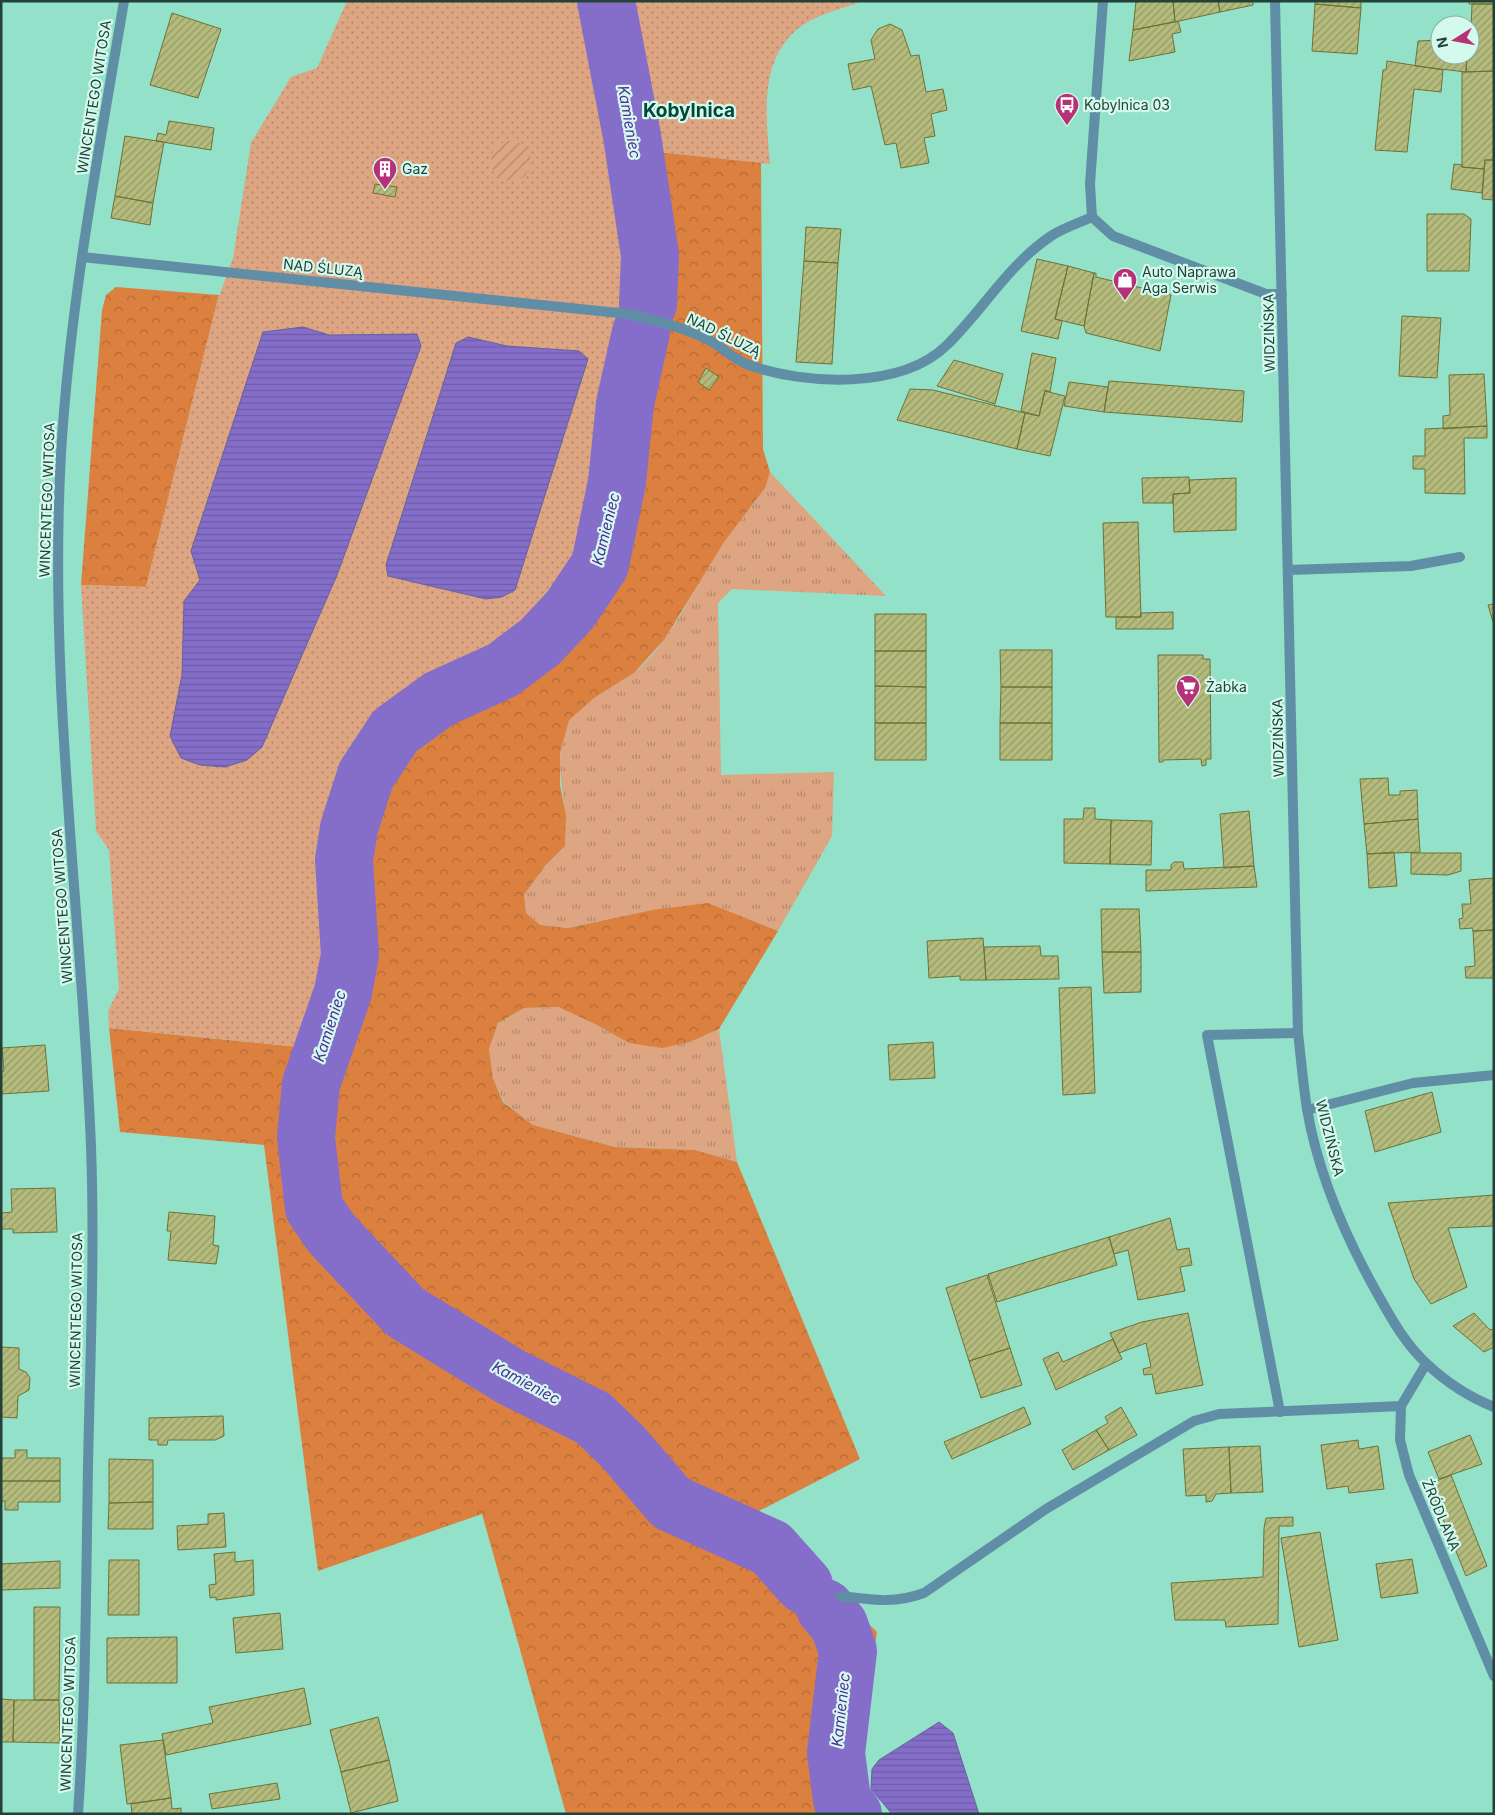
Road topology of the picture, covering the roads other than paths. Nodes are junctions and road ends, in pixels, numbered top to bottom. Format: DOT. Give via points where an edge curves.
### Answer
graph roads {
  1 [pos="124,1"];
  2 [pos="1103,1"];
  3 [pos="1275,1"];
  4 [pos="1092,218"];
  5 [pos="82,257"];
  6 [pos="1282,294"];
  7 [pos="1460,557"];
  8 [pos="1288,570"];
  9 [pos="1298,1033"];
  10 [pos="1494,1075"];
  11 [pos="1307,1110"];
  12 [pos="1426,1364"];
  13 [pos="1401,1406"];
  14 [pos="1494,1407"];
  15 [pos="1280,1412"];
  16 [pos="842,1596"];
  17 [pos="1494,1676"];
  18 [pos="78,1814"];
  1 -- 5 [label="street, WINCENTEGO WITOSA"];
  2 -- 4 [label="street" via="1090,184"];
  3 -- 6 [label="street, WIDZIŃSKA"];
  4 -- 5 [label="street, NAD ŚLUZĄ" via="1052,236 1030,252 947,346 929,360 908,370 854,380 779,373 747,365 707,339 628,314"];
  4 -- 6 [label="street" via="1113,236 1266,294"];
  5 -- 18 [label="street, WINCENTEGO WITOSA" via="61,454 58,594 63,724 91,1151 84,1696"];
  6 -- 8 [label="street, WIDZIŃSKA"];
  7 -- 8 [label="street" via="1411,566"];
  8 -- 9 [label="street, WIDZIŃSKA"];
  9 -- 11 [label="street, WIDZIŃSKA"];
  9 -- 15 [label="street" via="1207,1035"];
  10 -- 11 [label="street" via="1412,1083"];
  11 -- 12 [label="street, WIDZIŃSKA" via="1325,1178 1352,1247 1405,1340"];
  12 -- 13 [label="street, ŹRÓDLANA"];
  12 -- 14 [label="street, WIDZIŃSKA" via="1456,1388"];
  13 -- 15 [label="street"];
  13 -- 17 [label="street, ŹRÓDLANA" via="1400,1440 1409,1475"];
  15 -- 16 [label="street" via="1219,1414 1194,1421 1046,1509 924,1593 889,1602"];
}
